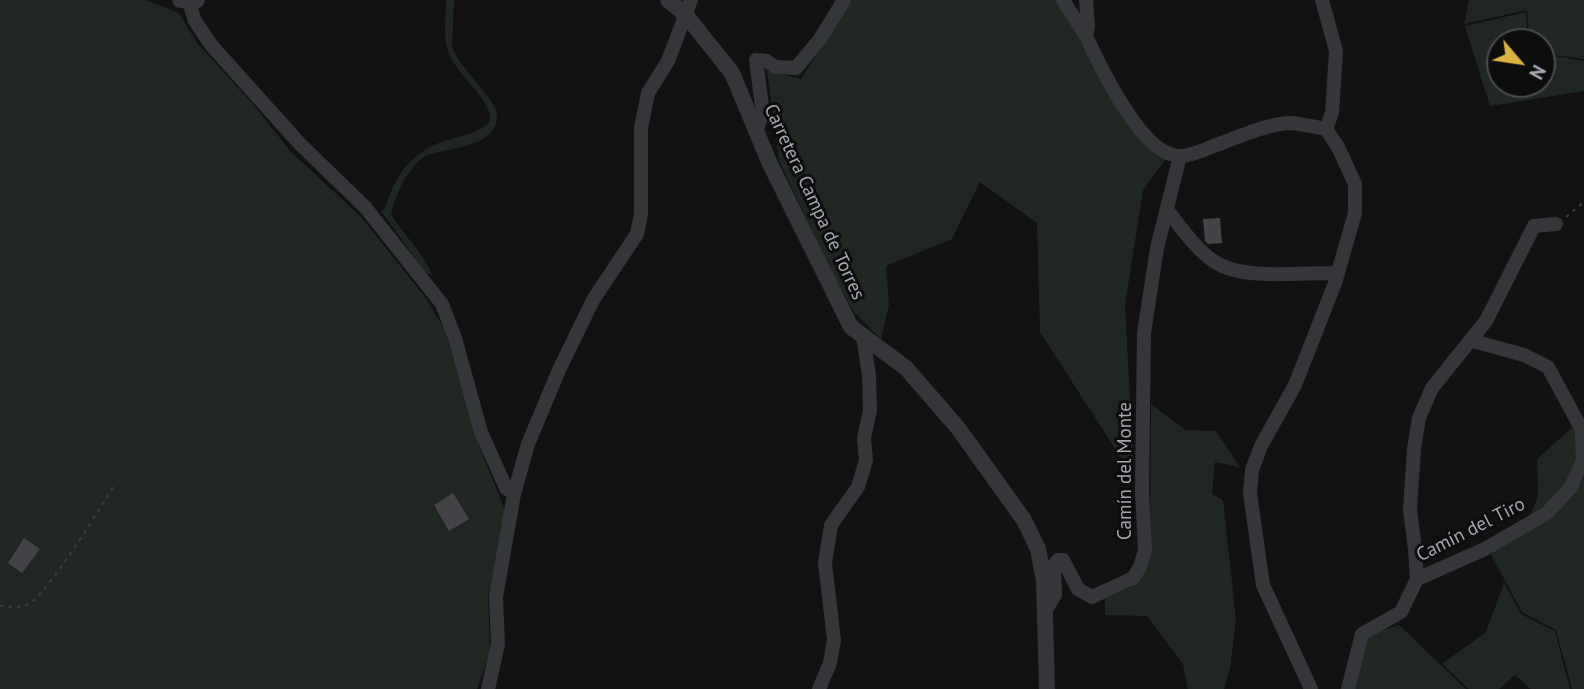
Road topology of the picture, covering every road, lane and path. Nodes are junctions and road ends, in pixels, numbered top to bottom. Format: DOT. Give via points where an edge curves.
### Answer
graph roads {
  1 [pos="668,0"];
  2 [pos="844,0"];
  3 [pos="1063,0"];
  4 [pos="1086,0"];
  5 [pos="1322,0"];
  6 [pos="189,1"];
  7 [pos="688,7"];
  8 [pos="1086,36"];
  9 [pos="756,130"];
  10 [pos="1326,130"];
  11 [pos="1180,156"];
  12 [pos="1584,202"];
  13 [pos="1167,210"];
  14 [pos="1556,224"];
  15 [pos="1338,273"];
  16 [pos="863,336"];
  17 [pos="1473,341"];
  18 [pos="114,484"];
  19 [pos="514,494"];
  20 [pos="1417,579"];
  21 [pos="0,606"];
  22 [pos="1046,610"];
  23 [pos="491,687"];
  24 [pos="819,689"];
  25 [pos="1047,689"];
  26 [pos="1311,689"];
  27 [pos="1348,689"];
  1 -- 7 [label="street, Carretera Campa de Torres"];
  2 -- 9 [label="street" via="796,68 775,68 756,60 763,114"];
  3 -- 8 [label="street"];
  4 -- 8 [label="street"];
  5 -- 10 [label="street" via="1336,51 1332,113"];
  6 -- 19 [label="street" via="212,46 300,144 365,207 442,304 481,432 506,488"];
  7 -- 9 [label="street, Carretera Campa de Torres" via="732,73"];
  7 -- 19 [label="street" via="668,61 648,93 640,128 637,234 593,300 559,370 528,444"];
  8 -- 11 [label="street" via="1130,118 1167,153"];
  9 -- 16 [label="street, Carretera Campa de Torres" via="851,327"];
  10 -- 11 [label="street" via="1290,123"];
  10 -- 15 [label="street" via="1355,184 1355,214"];
  11 -- 13 [label="street"];
  12 -- 14 [label="path"];
  13 -- 15 [label="street" via="1205,254 1228,270"];
  13 -- 22 [label="street, Camín del Monte" via="1144,333 1145,550 1140,567 1133,578 1091,597 1078,589 1063,560 1058,560 1054,565 1055,595"];
  14 -- 17 [label="street, Camín del Tiro" via="1534,226"];
  15 -- 26 [label="street" via="1296,385 1261,446 1250,493 1263,585"];
  16 -- 22 [label="street, Carretera Campa de Torres" via="906,368 958,428 1024,520 1038,549"];
  16 -- 24 [label="street" via="870,410 864,438 866,460 858,487 831,525 825,563 834,640"];
  17 -- 20 [label="street, Camín del Tiro" via="1432,388 1419,418 1409,510"];
  17 -- 20 [label="street, Camín del Tiro" via="1548,367 1582,430 1583,461 1571,487 1548,513 1485,549"];
  18 -- 21 [label="path" via="38,596 29,604"];
  19 -- 23 [label="street" via="496,597 498,644"];
  20 -- 27 [label="street, Camín del Tiro" via="1401,612 1362,634"];
  22 -- 25 [label="street, Carretera Campa de Torres"];
}
